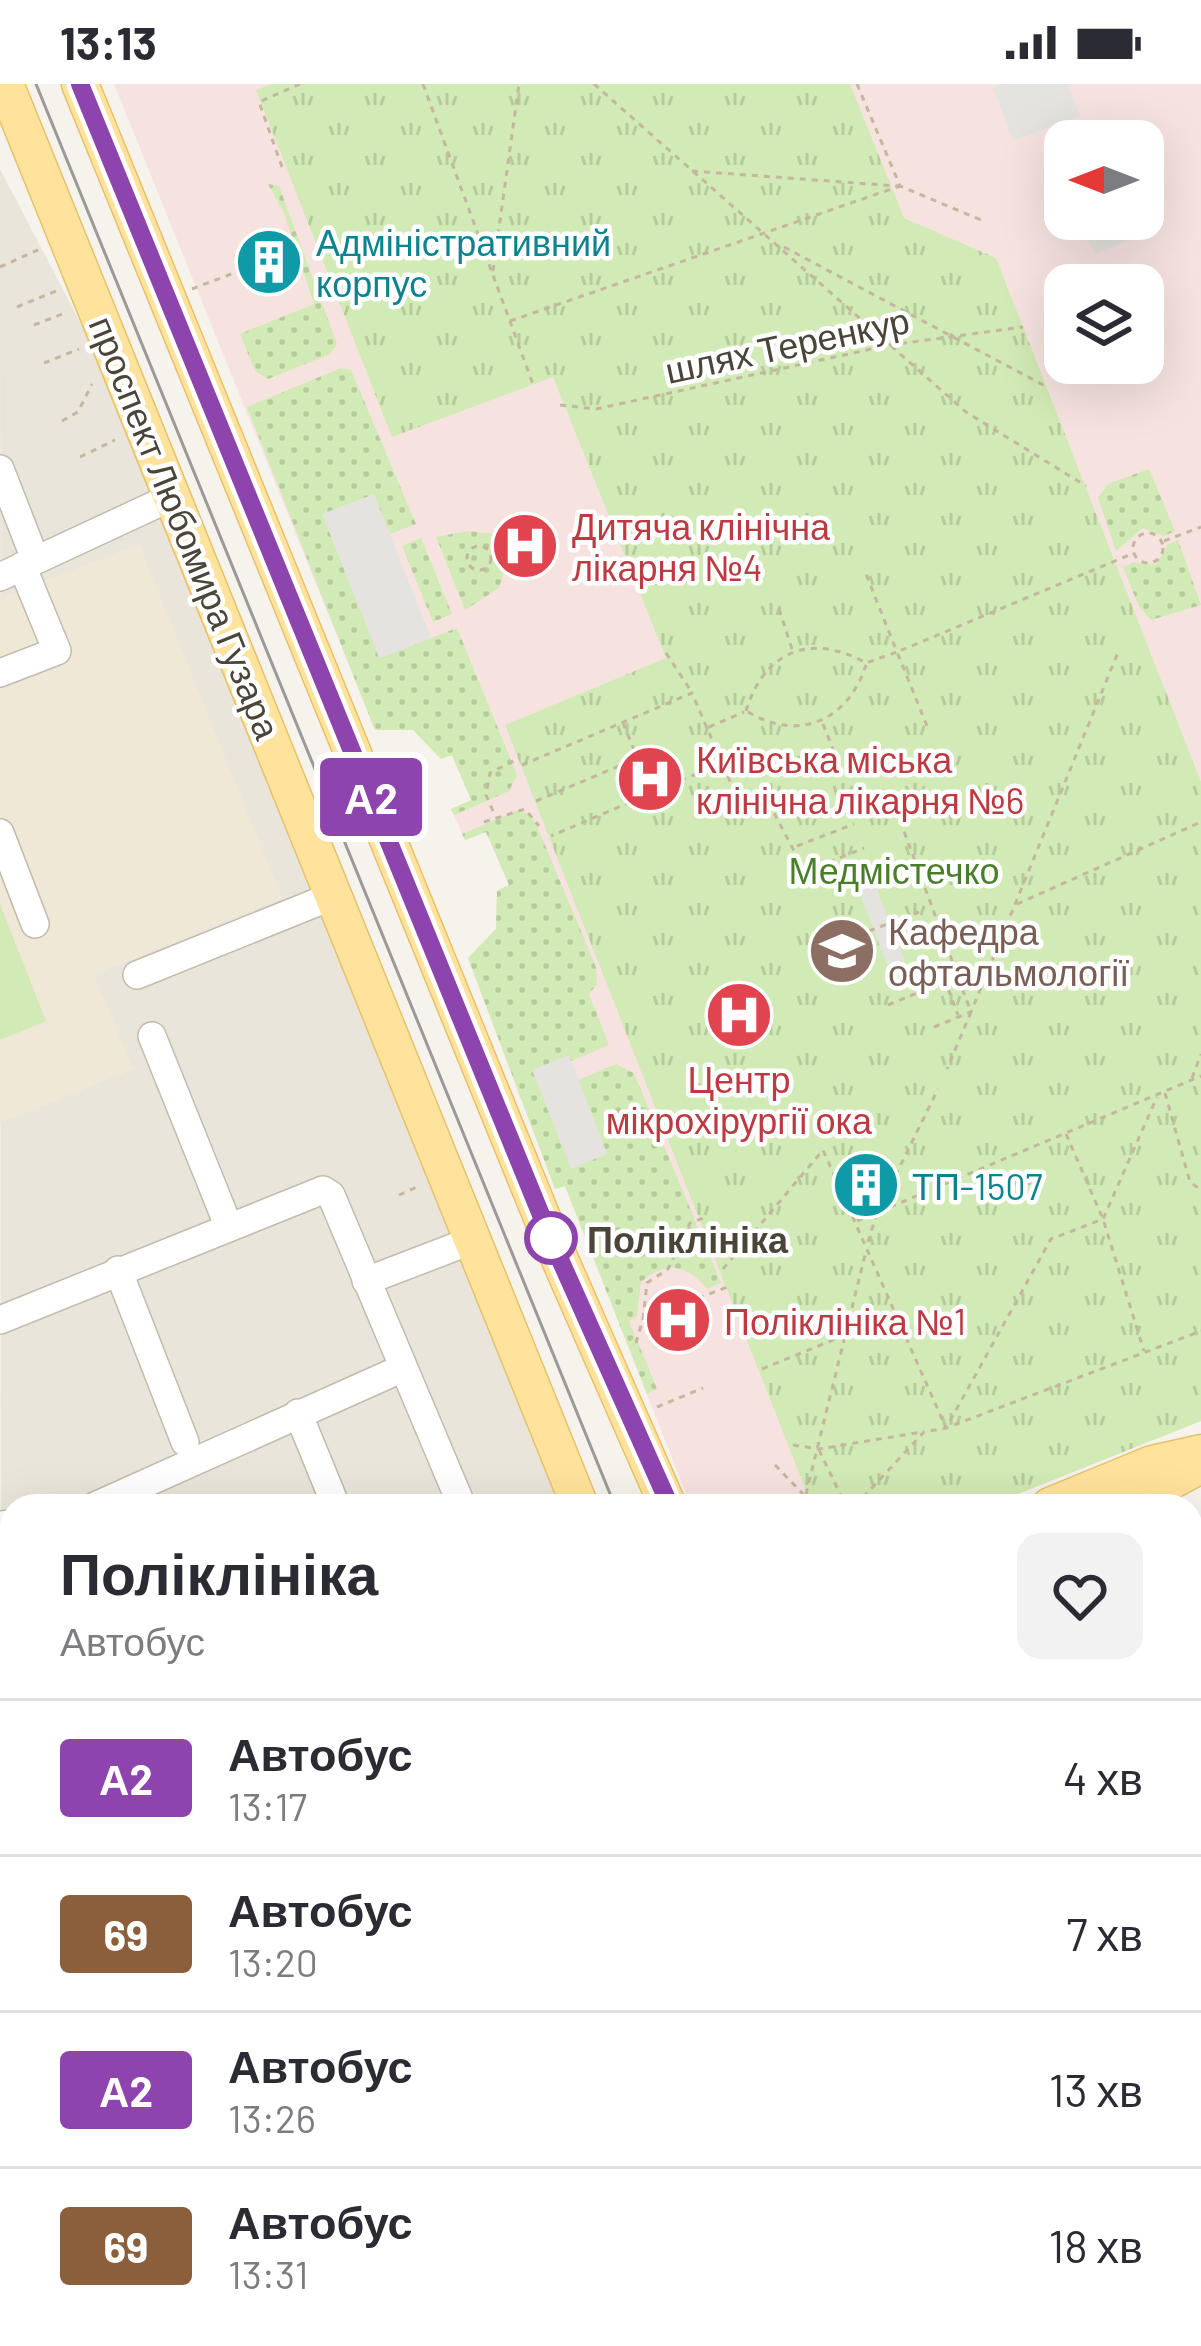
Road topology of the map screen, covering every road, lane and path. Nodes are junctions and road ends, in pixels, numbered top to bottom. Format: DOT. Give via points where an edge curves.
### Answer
graph roads {
  1 [pos="4,84"];
  2 [pos="80,84"];
  3 [pos="300,84"];
  4 [pos="423,84"];
  5 [pos="519,84"];
  6 [pos="594,84"];
  7 [pos="857,84"];
  8 [pos="282,167"];
  9 [pos="692,171"];
  10 [pos="900,186"];
  11 [pos="981,220"];
  12 [pos="764,234"];
  13 [pos="777,243"];
  14 [pos="40,250"];
  15 [pos="0,267"];
  16 [pos="247,268"];
  17 [pos="492,273"];
  18 [pos="189,290"];
  19 [pos="56,291"];
  20 [pos="16,307"];
  21 [pos="65,314"];
  22 [pos="510,321"];
  23 [pos="34,325"];
  24 [pos="1023,327"];
  25 [pos="945,338"];
  26 [pos="890,345"];
  27 [pos="79,349"];
  28 [pos="44,363"];
  29 [pos="92,384"];
  30 [pos="534,387"];
  31 [pos="1047,388"];
  32 [pos="560,405"];
  33 [pos="62,421"];
  34 [pos="115,440"];
  35 [pos="80,457"];
  36 [pos="0,469"];
  37 [pos="1086,486"];
  38 [pos="174,496"];
  39 [pos="1201,527"];
  40 [pos="1162,542"];
  41 [pos="508,548"];
  42 [pos="1134,553"];
  43 [pos="490,554"];
  44 [pos="17,557"];
  45 [pos="866,574"];
  46 [pos="778,608"];
  47 [pos="1119,650"];
  48 [pos="792,651"];
  49 [pos="897,652"];
  50 [pos="666,653"];
  51 [pos="866,663"];
  52 [pos="0,673"];
  53 [pos="692,693"];
  54 [pos="746,711"];
  55 [pos="623,722"];
  56 [pos="823,722"];
  57 [pos="927,726"];
  58 [pos="707,728"];
  59 [pos="638,758"];
  60 [pos="838,762"];
  61 [pos="722,764"];
  62 [pos="764,792"];
  63 [pos="652,793"];
  64 [pos="536,800"];
  65 [pos="739,802"];
  66 [pos="493,811"];
  67 [pos="875,815"];
  68 [pos="484,822"];
  69 [pos="1201,822"];
  70 [pos="854,824"];
  71 [pos="539,826"];
  72 [pos="0,833"];
  73 [pos="551,836"];
  74 [pos="795,847"];
  75 [pos="864,848"];
  76 [pos="829,862"];
  77 [pos="802,866"];
  78 [pos="334,895"];
  79 [pos="1016,904"];
  80 [pos="919,912"];
  81 [pos="35,924"];
  82 [pos="869,931"];
  83 [pos="136,976"];
  84 [pos="948,989"];
  85 [pos="920,992"];
  86 [pos="888,1005"];
  87 [pos="971,1012"];
  88 [pos="959,1017"];
  89 [pos="934,1027"];
  90 [pos="152,1036"];
  91 [pos="1201,1054"];
  92 [pos="947,1070"];
  93 [pos="1201,1076"];
  94 [pos="1191,1080"];
  95 [pos="938,1090"];
  96 [pos="1164,1091"];
  97 [pos="1157,1097"];
  98 [pos="1065,1133"];
  99 [pos="423,1184"];
  100 [pos="1201,1190"];
  101 [pos="399,1195"];
  102 [pos="877,1213"];
  103 [pos="704,1218"];
  104 [pos="1103,1219"];
  105 [pos="856,1222"];
  106 [pos="228,1225"];
  107 [pos="473,1240"];
  108 [pos="867,1247"];
  109 [pos="723,1269"];
  110 [pos="118,1270"];
  111 [pos="366,1282"];
  112 [pos="730,1286"];
  113 [pos="897,1313"];
  114 [pos="643,1318"];
  115 [pos="0,1320"];
  116 [pos="1201,1331"];
  117 [pos="846,1334"];
  118 [pos="636,1343"];
  119 [pos="1144,1353"];
  120 [pos="403,1368"];
  121 [pos="762,1369"];
  122 [pos="703,1388"];
  123 [pos="653,1409"];
  124 [pos="298,1413"];
  125 [pos="946,1428"];
  126 [pos="924,1432"];
  127 [pos="185,1442"];
  128 [pos="793,1445"];
  129 [pos="818,1448"];
  130 [pos="1201,1453"];
  131 [pos="775,1465"];
  132 [pos="1201,1465"];
  133 [pos="120,1494"];
  134 [pos="331,1494"];
  135 [pos="457,1494"];
  136 [pos="575,1494"];
  137 [pos="663,1494"];
  138 [pos="803,1494"];
  139 [pos="807,1494"];
  140 [pos="840,1494"];
  141 [pos="866,1494"];
  142 [pos="1079,1494"];
  143 [pos="1147,1494"];
  1 -- 38 [label="main road, проспект Любомира Гузара"];
  2 -- 137 [label="main road, проспект Любомира Гузара"];
  3 -- 8 [label="path" via="259,103"];
  4 -- 17 [label="path"];
  5 -- 17 [label="path"];
  6 -- 9 [label="path"];
  7 -- 10 [label="path"];
  9 -- 10 [label="path"];
  9 -- 12 [label="path"];
  10 -- 11 [label="path"];
  10 -- 12 [label="path"];
  12 -- 13 [label="path"];
  12 -- 22 [label="path"];
  13 -- 25 [label="path"];
  13 -- 26 [label="path"];
  14 -- 15 [label="path"];
  16 -- 18 [label="path"];
  17 -- 22 [label="path"];
  19 -- 20 [label="path"];
  21 -- 23 [label="path"];
  22 -- 30 [label="path"];
  24 -- 25 [label="path, шлях Теренкур"];
  25 -- 26 [label="path, шлях Теренкур"];
  25 -- 31 [label="path"];
  26 -- 32 [label="path, шлях Теренкур" via="596,409"];
  26 -- 37 [label="path" via="966,412"];
  27 -- 28 [label="path"];
  29 -- 33 [label="path" via="78,412"];
  34 -- 35 [label="path"];
  36 -- 44 [label="street"];
  38 -- 44 [label="street"];
  38 -- 78 [label="main road, проспект Любомира Гузара"];
  39 -- 40 [label="path"];
  40 -- 42 [label="path" via="1142,534"];
  40 -- 42 [label="path" via="1156,560"];
  41 -- 43 [label="path"];
  42 -- 49 [label="path"];
  43 -- 43 [label="path" via="483,569 468,563 473,547"];
  44 -- 52 [label="street" via="57,651"];
  45 -- 49 [label="path"];
  46 -- 48 [label="path"];
  47 -- 79 [label="path"];
  48 -- 51 [label="path" via="822,646"];
  48 -- 54 [label="path" via="766,670"];
  49 -- 51 [label="path"];
  49 -- 57 [label="path"];
  50 -- 53 [label="path"];
  51 -- 56 [label="path" via="852,698"];
  53 -- 55 [label="path"];
  53 -- 58 [label="path"];
  54 -- 56 [label="path" via="792,728"];
  54 -- 58 [label="path"];
  55 -- 59 [label="path"];
  55 -- 66 [label="path" via="490,773"];
  56 -- 60 [label="path"];
  58 -- 61 [label="path"];
  59 -- 63 [label="path"];
  59 -- 64 [label="path"];
  61 -- 63 [label="path"];
  61 -- 65 [label="path"];
  62 -- 74 [label="path"];
  63 -- 73 [label="path"];
  67 -- 87 [label="path" via="896,807"];
  68 -- 71 [label="path" via="525,808"];
  69 -- 79 [label="path"];
  70 -- 74 [label="path"];
  72 -- 81 [label="street"];
  74 -- 77 [label="path"];
  75 -- 76 [label="path"];
  78 -- 83 [label="street"];
  78 -- 107 [label="main road, проспект Любомира Гузара"];
  79 -- 87 [label="path"];
  80 -- 82 [label="path"];
  84 -- 88 [label="path"];
  85 -- 86 [label="path"];
  87 -- 88 [label="path"];
  87 -- 92 [label="path"];
  88 -- 89 [label="path"];
  90 -- 106 [label="street"];
  91 -- 94 [label="path"];
  93 -- 94 [label="path"];
  94 -- 96 [label="path"];
  95 -- 102 [label="path"];
  96 -- 97 [label="path"];
  96 -- 100 [label="path" via="1190,1182"];
  97 -- 98 [label="path"];
  97 -- 104 [label="path"];
  98 -- 102 [label="path"];
  98 -- 104 [label="path"];
  99 -- 101 [label="path"];
  102 -- 105 [label="path"];
  102 -- 108 [label="path"];
  103 -- 114 [label="path" via="690,1223 668,1269 647,1283"];
  104 -- 119 [label="path"];
  104 -- 125 [label="path" via="1051,1239"];
  105 -- 108 [label="path"];
  105 -- 109 [label="path" via="823,1150"];
  106 -- 110 [label="street"];
  106 -- 111 [label="street" via="323,1190"];
  107 -- 111 [label="street"];
  107 -- 136 [label="main road, проспект Любомира Гузара"];
  108 -- 113 [label="path"];
  108 -- 117 [label="path"];
  110 -- 115 [label="street"];
  110 -- 127 [label="street"];
  111 -- 120 [label="street"];
  112 -- 114 [label="path"];
  113 -- 117 [label="path"];
  113 -- 125 [label="path"];
  114 -- 118 [label="path"];
  116 -- 119 [label="path"];
  117 -- 121 [label="path"];
  117 -- 129 [label="path"];
  119 -- 125 [label="path"];
  120 -- 124 [label="street"];
  120 -- 135 [label="street"];
  122 -- 123 [label="path"];
  124 -- 133 [label="street"];
  124 -- 134 [label="street"];
  125 -- 126 [label="path"];
  126 -- 129 [label="path"];
  126 -- 141 [label="path"];
  128 -- 129 [label="path"];
  129 -- 139 [label="path"];
  129 -- 140 [label="path"];
  130 -- 142 [label="main road"];
  131 -- 138 [label="path"];
  132 -- 143 [label="main road"];
}
